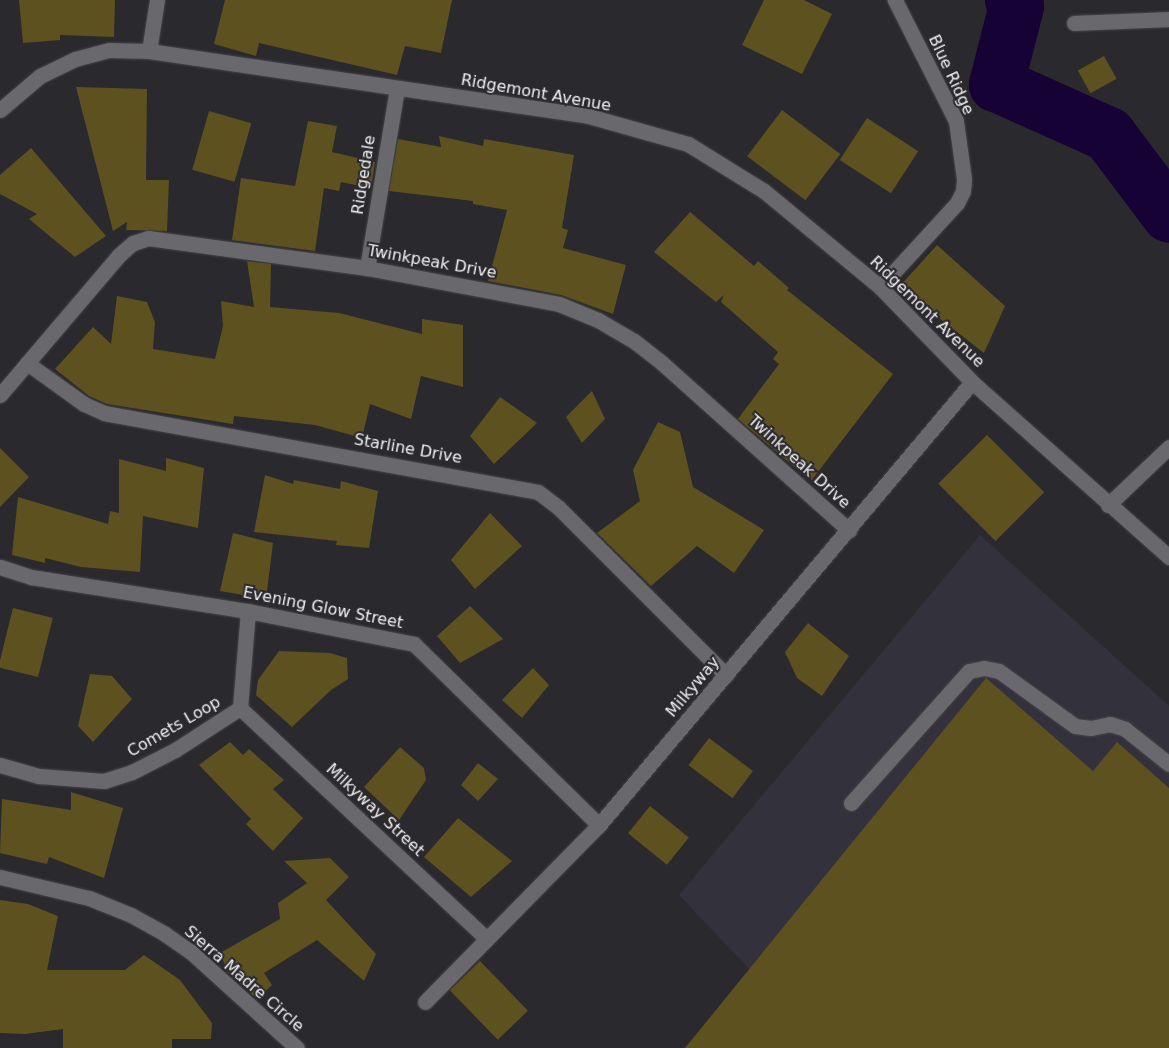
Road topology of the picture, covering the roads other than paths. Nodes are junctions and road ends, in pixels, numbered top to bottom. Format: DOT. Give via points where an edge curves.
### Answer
graph roads {
  1 [pos="157,0"];
  2 [pos="895,0"];
  3 [pos="1169,20"];
  4 [pos="1074,23"];
  5 [pos="149,50"];
  6 [pos="396,88"];
  7 [pos="0,110"];
  8 [pos="366,268"];
  9 [pos="880,287"];
  10 [pos="26,363"];
  11 [pos="972,382"];
  12 [pos="0,395"];
  13 [pos="1169,447"];
  14 [pos="1108,505"];
  15 [pos="849,530"];
  16 [pos="1169,557"];
  17 [pos="0,567"];
  18 [pos="248,611"];
  19 [pos="726,675"];
  20 [pos="240,708"];
  21 [pos="1169,764"];
  22 [pos="0,765"];
  23 [pos="851,803"];
  24 [pos="599,825"];
  25 [pos="0,877"];
  26 [pos="486,938"];
  27 [pos="425,1002"];
  28 [pos="297,1048"];
  1 -- 5 [label="street"];
  2 -- 9 [label="street, Blue Ridge" via="956,122 964,192"];
  3 -- 4 [label="street"];
  5 -- 6 [label="street, Ridgemont Avenue"];
  5 -- 7 [label="street, Ridgemont Avenue" via="110,50 75,59 40,76"];
  6 -- 8 [label="street, Ridgedale"];
  6 -- 9 [label="street, Ridgemont Avenue" via="585,115 688,144 764,191"];
  8 -- 10 [label="street, Twinkpeak Drive" via="148,238 133,243 119,255"];
  8 -- 15 [label="street, Twinkpeak Drive" via="559,304 598,320 634,341 662,363"];
  9 -- 11 [label="street, Ridgemont Avenue"];
  10 -- 12 [label="street, Twinkpeak Drive"];
  10 -- 19 [label="street, Starline Drive" via="84,404 104,413 538,492 559,508"];
  11 -- 14 [label="street, Ridgemont Avenue"];
  11 -- 15 [label="street, Milkyway"];
  13 -- 14 [label="street"];
  14 -- 16 [label="street, Ridgemont Avenue"];
  15 -- 19 [label="street, Milkyway"];
  17 -- 18 [label="street, Evening Glow Street" via="31,576"];
  18 -- 20 [label="street, Comets Loop"];
  18 -- 24 [label="street, Evening Glow Street" via="414,644"];
  19 -- 24 [label="street, Milkyway"];
  20 -- 22 [label="street, Comets Loop" via="175,750 132,772 104,781 39,776"];
  20 -- 26 [label="street, Milkyway Street"];
  21 -- 23 [label="street" via="1126,729 1110,724 1091,728 1075,726 1000,671 984,668 969,671"];
  24 -- 26 [label="street, Milkyway"];
  25 -- 28 [label="street, Sierra Madre Circle" via="90,898 165,934 191,952"];
  26 -- 27 [label="street, Milkyway"];
}
